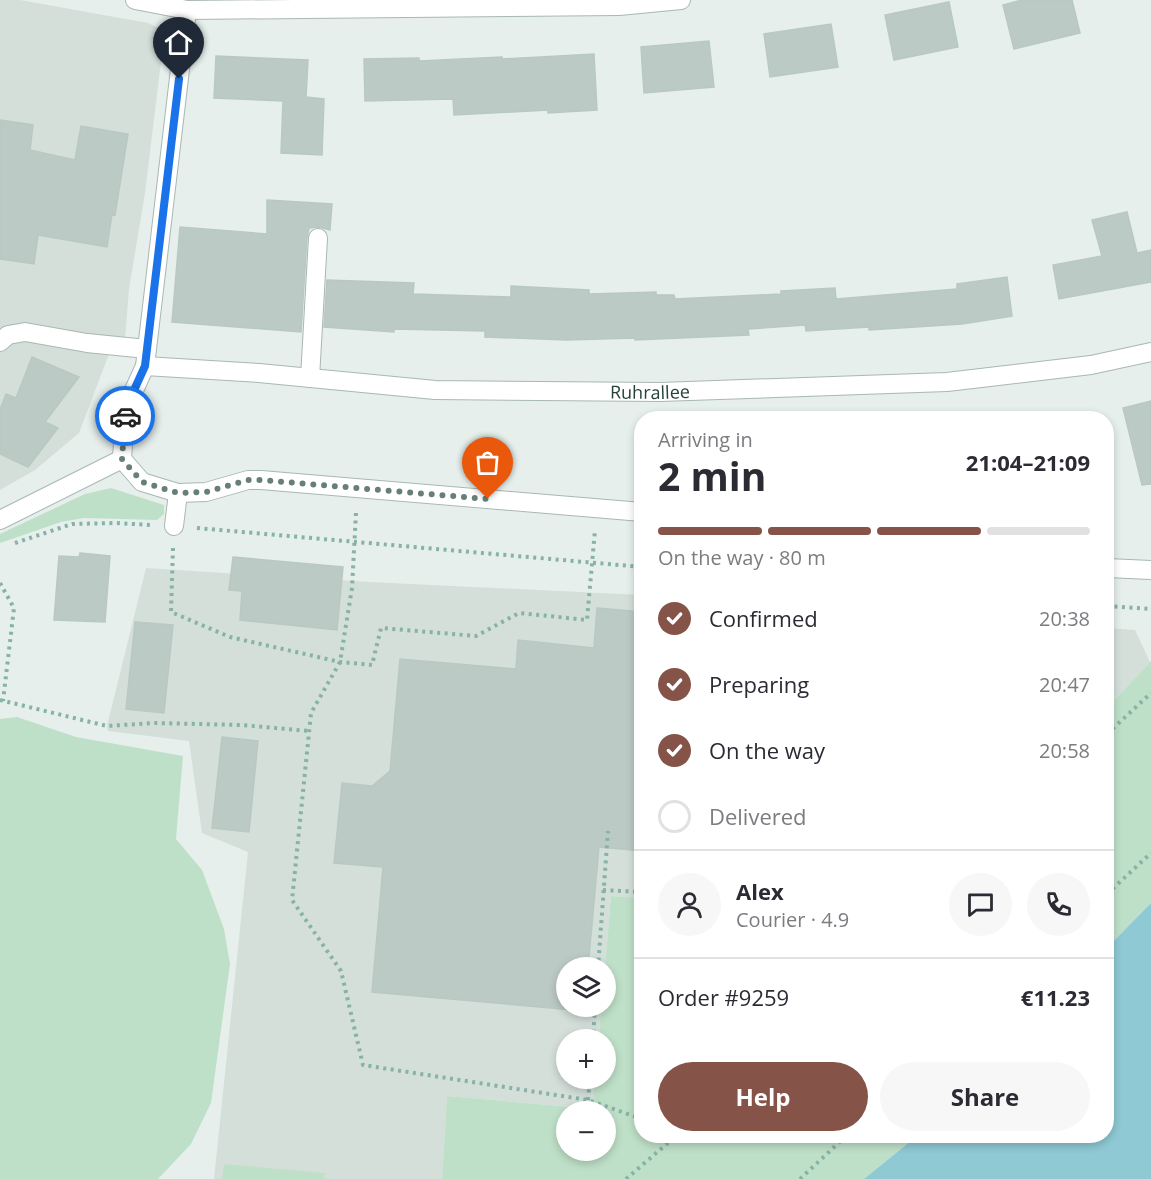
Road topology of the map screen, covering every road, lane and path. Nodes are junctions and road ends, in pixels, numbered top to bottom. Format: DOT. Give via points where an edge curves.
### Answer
graph roads {
  1 [pos="135,0"];
  2 [pos="681,0"];
  3 [pos="187,10"];
  4 [pos="318,238"];
  5 [pos="0,342"];
  6 [pos="1151,352"];
  7 [pos="146,358"];
  8 [pos="310,378"];
  9 [pos="122,459"];
  10 [pos="358,488"];
  11 [pos="178,493"];
  12 [pos="597,508"];
  13 [pos="634,511"];
  14 [pos="0,520"];
  15 [pos="174,526"];
  16 [pos="354,541"];
  17 [pos="9,544"];
  18 [pos="173,561"];
  19 [pos="592,563"];
  20 [pos="634,566"];
  21 [pos="1114,568"];
  22 [pos="1151,570"];
  23 [pos="0,583"];
  24 [pos="1114,606"];
  25 [pos="1151,609"];
  26 [pos="340,662"];
  27 [pos="1151,693"];
  28 [pos="1,701"];
  29 [pos="1114,727"];
  30 [pos="309,731"];
  31 [pos="609,831"];
  32 [pos="1151,853"];
  33 [pos="1114,887"];
  34 [pos="603,890"];
  35 [pos="634,892"];
  36 [pos="599,957"];
  37 [pos="589,1089"];
  38 [pos="588,1100"];
  39 [pos="634,1116"];
  40 [pos="668,1143"];
  41 [pos="839,1143"];
  42 [pos="626,1179"];
  43 [pos="800,1179"];
  1 -- 3 [label="street"];
  2 -- 3 [label="street" via="619,6"];
  3 -- 7 [label="street"];
  4 -- 8 [label="street"];
  5 -- 7 [label="street, Ruhrallee" via="8,335 25,332"];
  6 -- 8 [label="street, Ruhrallee" via="1091,365 947,382 821,388 660,392 435,390"];
  7 -- 8 [label="street, Ruhrallee"];
  7 -- 9 [label="street" via="125,410"];
  9 -- 11 [label="street" via="142,482"];
  9 -- 14 [label="street"];
  10 -- 11 [label="street" via="248,480 206,492"];
  10 -- 12 [label="street"];
  10 -- 16 [label="path"];
  11 -- 15 [label="street"];
  12 -- 13 [label="street"];
  12 -- 19 [label="path"];
  15 -- 16 [label="path"];
  15 -- 17 [label="path" via="72,524"];
  16 -- 19 [label="path"];
  16 -- 26 [label="path" via="352,588"];
  18 -- 26 [label="path" via="171,612 230,637"];
  19 -- 20 [label="path"];
  19 -- 26 [label="path" via="587,620 519,613 476,636 381,628 372,664"];
  21 -- 22 [label="street"];
  23 -- 28 [label="path" via="14,608"];
  24 -- 25 [label="path"];
  26 -- 30 [label="path" via="311,713"];
  27 -- 29 [label="path"];
  28 -- 30 [label="path" via="107,726 242,724"];
  30 -- 38 [label="path" via="292,900 341,971 363,1065"];
  31 -- 34 [label="path"];
  32 -- 33 [label="path"];
  34 -- 35 [label="path"];
  34 -- 36 [label="path"];
  37 -- 38 [label="path"];
  38 -- 39 [label="path"];
  40 -- 42 [label="path"];
  41 -- 43 [label="path"];
}
